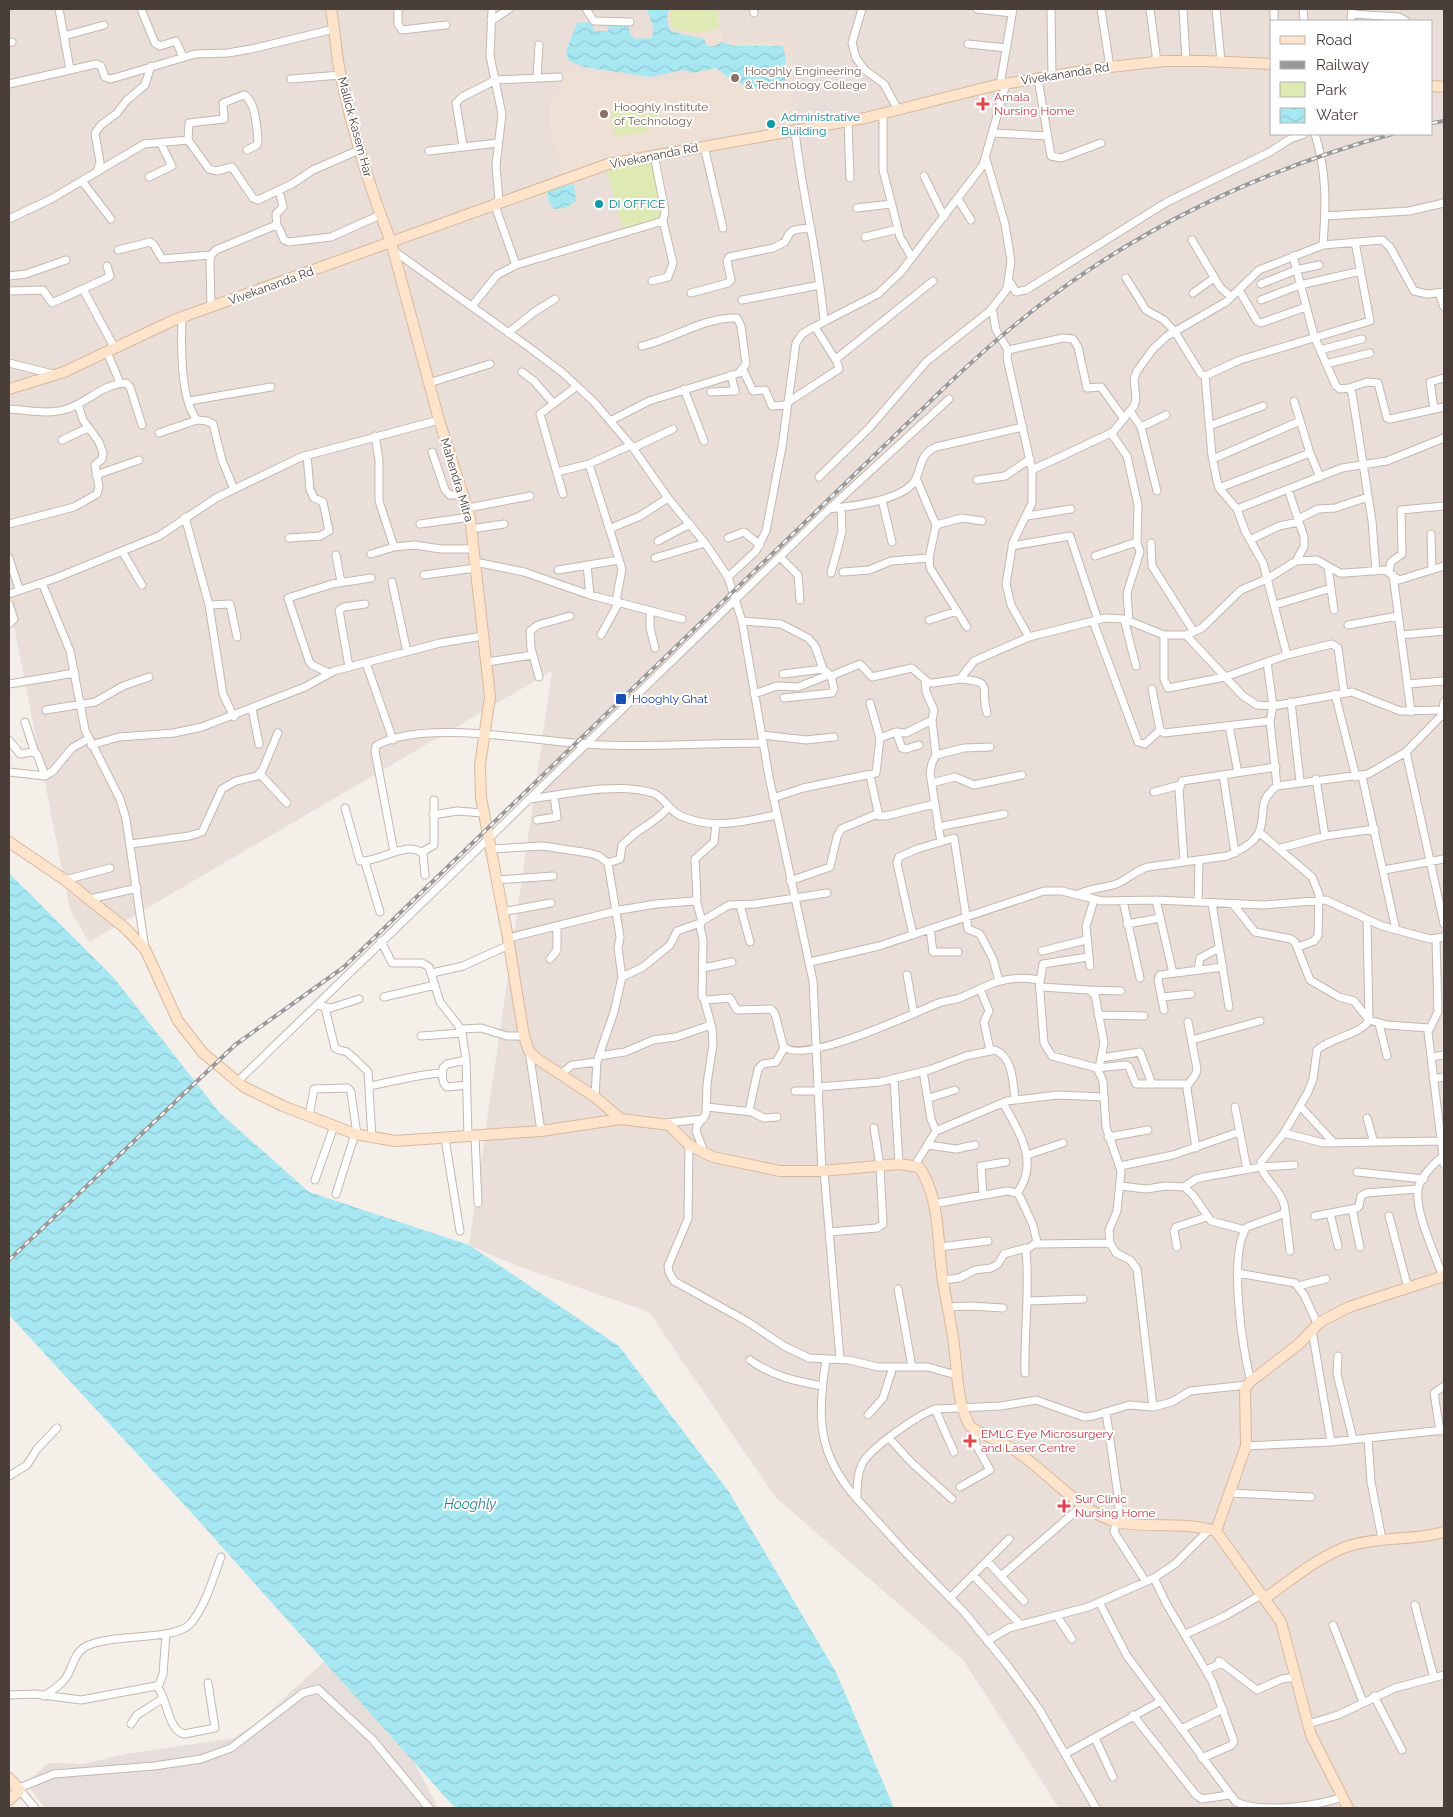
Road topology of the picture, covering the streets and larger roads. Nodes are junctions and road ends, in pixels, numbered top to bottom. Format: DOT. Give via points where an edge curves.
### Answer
graph roads {
  1 [pos="59,9"];
  2 [pos="141,9"];
  3 [pos="331,9"];
  4 [pos="398,9"];
  5 [pos="492,9"];
  6 [pos="509,9"];
  7 [pos="586,9"];
  8 [pos="862,9"];
  9 [pos="976,9"];
  10 [pos="1051,9"];
  11 [pos="1101,9"];
  12 [pos="1150,9"];
  13 [pos="1183,9"];
  14 [pos="1216,9"];
  15 [pos="1012,11"];
  16 [pos="1352,14"];
  17 [pos="1404,20"];
  18 [pos="491,21"];
  19 [pos="630,22"];
  20 [pos="104,25"];
  21 [pos="446,25"];
  22 [pos="334,29"];
  23 [pos="64,36"];
  24 [pos="968,44"];
  25 [pos="539,45"];
  26 [pos="1007,48"];
  27 [pos="183,57"];
  28 [pos="1186,61"];
  29 [pos="1221,61"];
  30 [pos="1157,62"];
  31 [pos="1270,64"];
  32 [pos="151,66"];
  33 [pos="1110,67"];
  34 [pos="70,69"];
  35 [pos="340,75"];
  36 [pos="559,77"];
  37 [pos="1052,77"];
  38 [pos="537,78"];
  39 [pos="291,79"];
  40 [pos="1038,79"];
  41 [pos="496,80"];
  42 [pos="9,84"];
  43 [pos="1003,84"];
  44 [pos="898,110"];
  45 [pos="883,114"];
  46 [pos="848,121"];
  47 [pos="795,131"];
  48 [pos="994,132"];
  49 [pos="1301,135"];
  50 [pos="1315,135"];
  51 [pos="1048,136"];
  52 [pos="188,140"];
  53 [pos="498,142"];
  54 [pos="1101,143"];
  55 [pos="161,144"];
  56 [pos="463,146"];
  57 [pos="704,146"];
  58 [pos="247,150"];
  59 [pos="359,150"];
  60 [pos="428,151"];
  61 [pos="654,155"];
  62 [pos="986,159"];
  63 [pos="96,172"];
  64 [pos="924,176"];
  65 [pos="149,177"];
  66 [pos="850,178"];
  67 [pos="82,181"];
  68 [pos="280,190"];
  69 [pos="958,198"];
  70 [pos="497,202"];
  71 [pos="1444,203"];
  72 [pos="892,204"];
  73 [pos="857,208"];
  74 [pos="380,215"];
  75 [pos="944,216"];
  76 [pos="1325,216"];
  77 [pos="9,218"];
  78 [pos="111,219"];
  79 [pos="971,220"];
  80 [pos="663,221"];
  81 [pos="277,226"];
  82 [pos="723,228"];
  83 [pos="811,228"];
  84 [pos="898,229"];
  85 [pos="865,237"];
  86 [pos="1192,240"];
  87 [pos="1355,242"];
  88 [pos="1323,245"];
  89 [pos="392,246"];
  90 [pos="118,250"];
  91 [pos="211,255"];
  92 [pos="1293,256"];
  93 [pos="912,258"];
  94 [pos="66,260"];
  95 [pos="516,265"];
  96 [pos="1318,265"];
  97 [pos="107,266"];
  98 [pos="1296,270"];
  99 [pos="1361,270"];
  100 [pos="9,276"];
  101 [pos="1126,278"];
  102 [pos="1214,278"];
  103 [pos="1009,280"];
  104 [pos="652,281"];
  105 [pos="933,281"];
  106 [pos="1261,284"];
  107 [pos="820,285"];
  108 [pos="1300,285"];
  109 [pos="83,289"];
  110 [pos="1238,290"];
  111 [pos="9,291"];
  112 [pos="1442,292"];
  113 [pos="691,293"];
  114 [pos="1193,293"];
  115 [pos="1231,297"];
  116 [pos="555,298"];
  117 [pos="742,300"];
  118 [pos="1261,300"];
  119 [pos="472,306"];
  120 [pos="211,307"];
  121 [pos="1306,307"];
  122 [pos="1444,307"];
  123 [pos="992,308"];
  124 [pos="182,318"];
  125 [pos="824,322"];
  126 [pos="815,326"];
  127 [pos="1175,332"];
  128 [pos="508,333"];
  129 [pos="1314,336"];
  130 [pos="1362,339"];
  131 [pos="642,346"];
  132 [pos="1008,350"];
  133 [pos="1320,350"];
  134 [pos="111,351"];
  135 [pos="1370,353"];
  136 [pos="836,360"];
  137 [pos="9,363"];
  138 [pos="490,364"];
  139 [pos="1326,364"];
  140 [pos="743,370"];
  141 [pos="522,372"];
  142 [pos="56,375"];
  143 [pos="731,375"];
  144 [pos="1205,376"];
  145 [pos="1444,378"];
  146 [pos="120,383"];
  147 [pos="429,383"];
  148 [pos="577,386"];
  149 [pos="271,387"];
  150 [pos="684,388"];
  151 [pos="1349,388"];
  152 [pos="9,390"];
  153 [pos="711,392"];
  154 [pos="949,399"];
  155 [pos="1294,401"];
  156 [pos="189,402"];
  157 [pos="553,403"];
  158 [pos="78,404"];
  159 [pos="788,404"];
  160 [pos="1263,406"];
  161 [pos="1444,407"];
  162 [pos="9,409"];
  163 [pos="1434,409"];
  164 [pos="1130,411"];
  165 [pos="1166,415"];
  166 [pos="1124,419"];
  167 [pos="197,420"];
  168 [pos="439,420"];
  169 [pos="610,421"];
  170 [pos="1300,421"];
  171 [pos="142,425"];
  172 [pos="1209,426"];
  173 [pos="1023,427"];
  174 [pos="1140,427"];
  175 [pos="88,428"];
  176 [pos="673,429"];
  177 [pos="1113,432"];
  178 [pos="159,433"];
  179 [pos="375,436"];
  180 [pos="1444,438"];
  181 [pos="62,440"];
  182 [pos="704,441"];
  183 [pos="632,447"];
  184 [pos="432,452"];
  185 [pos="1310,453"];
  186 [pos="307,455"];
  187 [pos="1030,459"];
  188 [pos="1213,459"];
  189 [pos="138,460"];
  190 [pos="589,464"];
  191 [pos="1364,465"];
  192 [pos="1032,470"];
  193 [pos="557,472"];
  194 [pos="96,475"];
  195 [pos="1320,477"];
  196 [pos="819,478"];
  197 [pos="916,478"];
  198 [pos="977,480"];
  199 [pos="1219,488"];
  200 [pos="234,489"];
  201 [pos="1288,489"];
  202 [pos="1157,491"];
  203 [pos="562,494"];
  204 [pos="464,495"];
  205 [pos="530,496"];
  206 [pos="1368,497"];
  207 [pos="668,498"];
  208 [pos="882,500"];
  209 [pos="1444,506"];
  210 [pos="841,508"];
  211 [pos="1070,509"];
  212 [pos="1237,509"];
  213 [pos="829,510"];
  214 [pos="469,512"];
  215 [pos="1027,516"];
  216 [pos="185,517"];
  217 [pos="1299,520"];
  218 [pos="982,521"];
  219 [pos="9,524"];
  220 [pos="420,524"];
  221 [pos="504,524"];
  222 [pos="690,524"];
  223 [pos="936,526"];
  224 [pos="471,529"];
  225 [pos="609,529"];
  226 [pos="1431,534"];
  227 [pos="289,538"];
  228 [pos="728,538"];
  229 [pos="658,540"];
  230 [pos="1250,540"];
  231 [pos="892,542"];
  232 [pos="1137,542"];
  233 [pos="706,543"];
  234 [pos="1151,543"];
  235 [pos="760,544"];
  236 [pos="1012,546"];
  237 [pos="394,547"];
  238 [pos="474,549"];
  239 [pos="122,551"];
  240 [pos="371,554"];
  241 [pos="336,555"];
  242 [pos="1095,556"];
  243 [pos="780,557"];
  244 [pos="655,558"];
  245 [pos="929,558"];
  246 [pos="9,559"];
  247 [pos="619,560"];
  248 [pos="1296,561"];
  249 [pos="476,565"];
  250 [pos="587,565"];
  251 [pos="1328,566"];
  252 [pos="1444,566"];
  253 [pos="1432,569"];
  254 [pos="558,570"];
  255 [pos="1376,571"];
  256 [pos="843,572"];
  257 [pos="831,573"];
  258 [pos="1391,573"];
  259 [pos="424,575"];
  260 [pos="728,577"];
  261 [pos="371,578"];
  262 [pos="1267,579"];
  263 [pos="341,582"];
  264 [pos="392,582"];
  265 [pos="42,583"];
  266 [pos="142,585"];
  267 [pos="1331,588"];
  268 [pos="19,589"];
  269 [pos="9,594"];
  270 [pos="590,595"];
  271 [pos="736,600"];
  272 [pos="800,600"];
  273 [pos="618,602"];
  274 [pos="9,604"];
  275 [pos="365,604"];
  276 [pos="209,605"];
  277 [pos="1275,605"];
  278 [pos="1334,610"];
  279 [pos="650,611"];
  280 [pos="957,611"];
  281 [pos="570,616"];
  282 [pos="1398,616"];
  283 [pos="682,619"];
  284 [pos="742,620"];
  285 [pos="929,620"];
  286 [pos="1126,620"];
  287 [pos="1095,621"];
  288 [pos="9,624"];
  289 [pos="1348,625"];
  290 [pos="967,627"];
  291 [pos="1444,631"];
  292 [pos="1194,632"];
  293 [pos="601,635"];
  294 [pos="1164,635"];
  295 [pos="1186,635"];
  296 [pos="1401,635"];
  297 [pos="483,636"];
  298 [pos="237,637"];
  299 [pos="1029,637"];
  300 [pos="655,648"];
  301 [pos="407,652"];
  302 [pos="533,655"];
  303 [pos="1287,655"];
  304 [pos="487,662"];
  305 [pos="1267,662"];
  306 [pos="366,663"];
  307 [pos="1136,666"];
  308 [pos="349,667"];
  309 [pos="75,673"];
  310 [pos="330,673"];
  311 [pos="827,673"];
  312 [pos="783,674"];
  313 [pos="149,677"];
  314 [pos="539,677"];
  315 [pos="1225,677"];
  316 [pos="960,679"];
  317 [pos="925,680"];
  318 [pos="1444,682"];
  319 [pos="9,684"];
  320 [pos="1407,684"];
  321 [pos="1152,689"];
  322 [pos="1344,692"];
  323 [pos="754,694"];
  324 [pos="1335,694"];
  325 [pos="784,698"];
  326 [pos="1292,702"];
  327 [pos="1444,702"];
  328 [pos="870,703"];
  329 [pos="81,705"];
  330 [pos="1273,706"];
  331 [pos="252,709"];
  332 [pos="46,710"];
  333 [pos="1411,712"];
  334 [pos="986,713"];
  335 [pos="1443,714"];
  336 [pos="234,717"];
  337 [pos="932,720"];
  338 [pos="1270,721"];
  339 [pos="25,722"];
  340 [pos="1229,726"];
  341 [pos="1160,730"];
  342 [pos="896,732"];
  343 [pos="278,733"];
  344 [pos="486,734"];
  345 [pos="834,737"];
  346 [pos="880,738"];
  347 [pos="762,739"];
  348 [pos="9,740"];
  349 [pos="393,740"];
  350 [pos="90,742"];
  351 [pos="259,744"];
  352 [pos="587,745"];
  353 [pos="919,745"];
  354 [pos="990,747"];
  355 [pos="1406,752"];
  356 [pos="35,753"];
  357 [pos="936,755"];
  358 [pos="1276,767"];
  359 [pos="9,772"];
  360 [pos="1238,773"];
  361 [pos="260,774"];
  362 [pos="1022,774"];
  363 [pos="1223,775"];
  364 [pos="45,776"];
  365 [pos="870,776"];
  366 [pos="1359,777"];
  367 [pos="1316,780"];
  368 [pos="1300,781"];
  369 [pos="932,783"];
  370 [pos="1180,785"];
  371 [pos="1277,786"];
  372 [pos="1154,792"];
  373 [pos="554,796"];
  374 [pos="773,798"];
  375 [pos="530,799"];
  376 [pos="434,800"];
  377 [pos="287,802"];
  378 [pos="934,804"];
  379 [pos="344,808"];
  380 [pos="668,808"];
  381 [pos="483,813"];
  382 [pos="877,814"];
  383 [pos="1004,814"];
  384 [pos="433,815"];
  385 [pos="777,815"];
  386 [pos="537,820"];
  387 [pos="716,824"];
  388 [pos="938,827"];
  389 [pos="1376,829"];
  390 [pos="1259,832"];
  391 [pos="1325,836"];
  392 [pos="490,838"];
  393 [pos="9,842"];
  394 [pos="941,842"];
  395 [pos="132,844"];
  396 [pos="1281,848"];
  397 [pos="492,849"];
  398 [pos="394,852"];
  399 [pos="422,852"];
  400 [pos="1235,853"];
  401 [pos="1444,859"];
  402 [pos="1199,861"];
  403 [pos="1432,861"];
  404 [pos="365,862"];
  405 [pos="1184,862"];
  406 [pos="608,864"];
  407 [pos="110,868"];
  408 [pos="1384,870"];
  409 [pos="425,875"];
  410 [pos="553,876"];
  411 [pos="65,880"];
  412 [pos="497,880"];
  413 [pos="790,881"];
  414 [pos="137,888"];
  415 [pos="827,893"];
  416 [pos="1077,895"];
  417 [pos="794,898"];
  418 [pos="90,899"];
  419 [pos="696,900"];
  420 [pos="1094,900"];
  421 [pos="1156,900"];
  422 [pos="1123,901"];
  423 [pos="1318,901"];
  424 [pos="1198,902"];
  425 [pos="551,903"];
  426 [pos="1212,903"];
  427 [pos="740,904"];
  428 [pos="1233,904"];
  429 [pos="380,912"];
  430 [pos="502,912"];
  431 [pos="615,912"];
  432 [pos="965,917"];
  433 [pos="1160,918"];
  434 [pos="1368,920"];
  435 [pos="701,922"];
  436 [pos="1127,924"];
  437 [pos="1444,924"];
  438 [pos="556,927"];
  439 [pos="930,929"];
  440 [pos="1396,930"];
  441 [pos="913,934"];
  442 [pos="1444,937"];
  443 [pos="1086,940"];
  444 [pos="1436,940"];
  445 [pos="381,941"];
  446 [pos="509,942"];
  447 [pos="750,942"];
  448 [pos="1298,947"];
  449 [pos="1219,948"];
  450 [pos="145,949"];
  451 [pos="1042,951"];
  452 [pos="958,952"];
  453 [pos="1088,957"];
  454 [pos="550,958"];
  455 [pos="732,962"];
  456 [pos="810,962"];
  457 [pos="1090,966"];
  458 [pos="1222,967"];
  459 [pos="703,968"];
  460 [pos="1198,970"];
  461 [pos="432,973"];
  462 [pos="1173,973"];
  463 [pos="907,975"];
  464 [pos="622,977"];
  465 [pos="1140,978"];
  466 [pos="1000,981"];
  467 [pos="1040,984"];
  468 [pos="434,985"];
  469 [pos="980,989"];
  470 [pos="1089,990"];
  471 [pos="1121,991"];
  472 [pos="1191,994"];
  473 [pos="384,997"];
  474 [pos="1162,997"];
  475 [pos="359,999"];
  476 [pos="704,999"];
  477 [pos="317,1003"];
  478 [pos="1229,1007"];
  479 [pos="325,1008"];
  480 [pos="1164,1010"];
  481 [pos="1441,1012"];
  482 [pos="914,1014"];
  483 [pos="1098,1015"];
  484 [pos="1144,1016"];
  485 [pos="1260,1020"];
  486 [pos="1369,1020"];
  487 [pos="1188,1022"];
  488 [pos="1379,1024"];
  489 [pos="711,1025"];
  490 [pos="1429,1028"];
  491 [pos="461,1031"];
  492 [pos="421,1036"];
  493 [pos="524,1036"];
  494 [pos="1192,1040"];
  495 [pos="784,1048"];
  496 [pos="816,1048"];
  497 [pos="990,1050"];
  498 [pos="529,1051"];
  499 [pos="1444,1055"];
  500 [pos="1387,1056"];
  501 [pos="1431,1057"];
  502 [pos="1101,1058"];
  503 [pos="598,1059"];
  504 [pos="466,1060"];
  505 [pos="1098,1068"];
  506 [pos="923,1071"];
  507 [pos="442,1073"];
  508 [pos="561,1074"];
  509 [pos="1444,1077"];
  510 [pos="894,1078"];
  511 [pos="1433,1079"];
  512 [pos="237,1082"];
  513 [pos="1152,1084"];
  514 [pos="1187,1084"];
  515 [pos="467,1085"];
  516 [pos="369,1086"];
  517 [pos="819,1089"];
  518 [pos="955,1090"];
  519 [pos="795,1091"];
  520 [pos="595,1097"];
  521 [pos="1104,1097"];
  522 [pos="929,1098"];
  523 [pos="1015,1099"];
  524 [pos="1003,1103"];
  525 [pos="1300,1106"];
  526 [pos="707,1107"];
  527 [pos="1234,1107"];
  528 [pos="749,1111"];
  529 [pos="1441,1115"];
  530 [pos="308,1116"];
  531 [pos="777,1117"];
  532 [pos="1368,1118"];
  533 [pos="621,1119"];
  534 [pos="703,1119"];
  535 [pos="663,1123"];
  536 [pos="334,1126"];
  537 [pos="874,1128"];
  538 [pos="936,1130"];
  539 [pos="1148,1130"];
  540 [pos="540,1131"];
  541 [pos="1239,1132"];
  542 [pos="1284,1133"];
  543 [pos="356,1135"];
  544 [pos="471,1137"];
  545 [pos="1108,1137"];
  546 [pos="372,1138"];
  547 [pos="445,1139"];
  548 [pos="1440,1141"];
  549 [pos="1062,1143"];
  550 [pos="1334,1143"];
  551 [pos="1374,1143"];
  552 [pos="689,1145"];
  553 [pos="928,1145"];
  554 [pos="975,1146"];
  555 [pos="1196,1148"];
  556 [pos="705,1154"];
  557 [pos="1027,1154"];
  558 [pos="1443,1156"];
  559 [pos="1006,1162"];
  560 [pos="899,1164"];
  561 [pos="1444,1164"];
  562 [pos="915,1165"];
  563 [pos="1294,1165"];
  564 [pos="880,1166"];
  565 [pos="1120,1166"];
  566 [pos="1261,1167"];
  567 [pos="1247,1170"];
  568 [pos="823,1171"];
  569 [pos="1357,1172"];
  570 [pos="1424,1178"];
  571 [pos="315,1180"];
  572 [pos="1120,1186"];
  573 [pos="1184,1187"];
  574 [pos="1418,1190"];
  575 [pos="1017,1193"];
  576 [pos="336,1194"];
  577 [pos="984,1195"];
  578 [pos="478,1203"];
  579 [pos="933,1204"];
  580 [pos="1352,1209"];
  581 [pos="1285,1210"];
  582 [pos="1330,1213"];
  583 [pos="1315,1216"];
  584 [pos="1389,1216"];
  585 [pos="1207,1218"];
  586 [pos="1245,1230"];
  587 [pos="460,1231"];
  588 [pos="830,1232"];
  589 [pos="988,1241"];
  590 [pos="1110,1243"];
  591 [pos="1036,1244"];
  592 [pos="1338,1246"];
  593 [pos="1177,1247"];
  594 [pos="1360,1247"];
  595 [pos="939,1248"];
  596 [pos="1026,1248"];
  597 [pos="1290,1251"];
  598 [pos="1237,1272"];
  599 [pos="1444,1276"];
  600 [pos="1326,1279"];
  601 [pos="943,1280"];
  602 [pos="1298,1286"];
  603 [pos="1408,1288"];
  604 [pos="898,1289"];
  605 [pos="1083,1299"];
  606 [pos="1028,1301"];
  607 [pos="948,1307"];
  608 [pos="1003,1308"];
  609 [pos="1315,1328"];
  610 [pos="1338,1356"];
  611 [pos="840,1359"];
  612 [pos="750,1360"];
  613 [pos="826,1360"];
  614 [pos="912,1367"];
  615 [pos="893,1368"];
  616 [pos="1025,1373"];
  617 [pos="956,1375"];
  618 [pos="1249,1383"];
  619 [pos="822,1386"];
  620 [pos="1444,1386"];
  621 [pos="1153,1407"];
  622 [pos="964,1408"];
  623 [pos="935,1409"];
  624 [pos="1106,1412"];
  625 [pos="868,1415"];
  626 [pos="57,1428"];
  627 [pos="1442,1431"];
  628 [pos="976,1432"];
  629 [pos="889,1438"];
  630 [pos="1368,1438"];
  631 [pos="1354,1439"];
  632 [pos="1331,1442"];
  633 [pos="1246,1446"];
  634 [pos="954,1452"];
  635 [pos="9,1476"];
  636 [pos="960,1488"];
  637 [pos="1230,1493"];
  638 [pos="1311,1497"];
  639 [pos="857,1499"];
  640 [pos="952,1499"];
  641 [pos="1083,1505"];
  642 [pos="1117,1522"];
  643 [pos="1213,1530"];
  644 [pos="1444,1532"];
  645 [pos="1009,1539"];
  646 [pos="1382,1539"];
  647 [pos="222,1557"];
  648 [pos="987,1561"];
  649 [pos="973,1575"];
  650 [pos="1001,1576"];
  651 [pos="1154,1578"];
  652 [pos="1146,1582"];
  653 [pos="1263,1597"];
  654 [pos="950,1598"];
  655 [pos="1024,1602"];
  656 [pos="1099,1602"];
  657 [pos="1415,1605"];
  658 [pos="1056,1616"];
  659 [pos="1020,1624"];
  660 [pos="1333,1625"];
  661 [pos="166,1634"];
  662 [pos="1186,1634"];
  663 [pos="1072,1639"];
  664 [pos="987,1641"];
  665 [pos="1206,1670"];
  666 [pos="1444,1675"];
  667 [pos="1296,1677"];
  668 [pos="1434,1678"];
  669 [pos="208,1683"];
  670 [pos="158,1687"];
  671 [pos="9,1695"];
  672 [pos="44,1696"];
  673 [pos="1374,1696"];
  674 [pos="162,1699"];
  675 [pos="1161,1701"];
  676 [pos="1363,1702"];
  677 [pos="1223,1709"];
  678 [pos="1133,1715"];
  679 [pos="132,1724"];
  680 [pos="1308,1724"];
  681 [pos="1181,1729"];
  682 [pos="1094,1738"];
  683 [pos="1402,1750"];
  684 [pos="1065,1754"];
  685 [pos="1202,1758"];
  686 [pos="1114,1776"];
  687 [pos="9,1778"];
  688 [pos="20,1789"];
  689 [pos="1228,1795"];
  690 [pos="1343,1797"];
  691 [pos="9,1800"];
  692 [pos="1308,1806"];
  693 [pos="35,1808"];
  694 [pos="429,1808"];
  695 [pos="1096,1808"];
  696 [pos="1348,1808"];
  1 -- 23 [label="street"];
  2 -- 27 [label="street" via="155,43 160,46 176,41"];
  3 -- 22 [label="street, Mallick Kasem Har"];
  4 -- 21 [label="street" via="402,30"];
  5 -- 18 [label="street"];
  6 -- 18 [label="street"];
  7 -- 19 [label="street" via="594,21"];
  8 -- 44 [label="street" via="852,42 856,58 865,70 884,84"];
  9 -- 15 [label="street"];
  10 -- 37 [label="street"];
  11 -- 33 [label="street"];
  12 -- 30 [label="street"];
  13 -- 28 [label="street"];
  14 -- 29 [label="street"];
  15 -- 26 [label="street"];
  16 -- 17 [label="street"];
  18 -- 41 [label="street" via="490,56"];
  20 -- 23 [label="street"];
  22 -- 27 [label="street" via="251,49"];
  22 -- 35 [label="street, Mallick Kasem Har"];
  23 -- 34 [label="street"];
  24 -- 26 [label="street"];
  25 -- 38 [label="street"];
  26 -- 43 [label="street"];
  27 -- 32 [label="street"];
  28 -- 29 [label="street, Vivekananda Rd"];
  28 -- 30 [label="street, Vivekananda Rd"];
  29 -- 31 [label="street, Vivekananda Rd"];
  30 -- 33 [label="street, Vivekananda Rd"];
  32 -- 34 [label="street" via="111,78 105,77 98,64"];
  32 -- 63 [label="street" via="145,85 94,133 100,162"];
  33 -- 37 [label="street, Vivekananda Rd"];
  34 -- 42 [label="street"];
  35 -- 39 [label="street"];
  35 -- 59 [label="street, Mallick Kasem Har"];
  36 -- 38 [label="street"];
  37 -- 40 [label="street, Vivekananda Rd"];
  38 -- 41 [label="street"];
  40 -- 43 [label="street, Vivekananda Rd"];
  40 -- 51 [label="street"];
  41 -- 53 [label="street" via="502,114"];
  41 -- 56 [label="street" via="456,103"];
  43 -- 44 [label="street, Vivekananda Rd"];
  43 -- 48 [label="street"];
  44 -- 45 [label="street, Vivekananda Rd"];
  45 -- 46 [label="street, Vivekananda Rd"];
  45 -- 72 [label="street" via="883,170"];
  46 -- 47 [label="street, Vivekananda Rd"];
  46 -- 66 [label="street"];
  47 -- 57 [label="street, Vivekananda Rd"];
  47 -- 83 [label="street"];
  48 -- 51 [label="street"];
  48 -- 62 [label="street"];
  49 -- 103 [label="street" via="1166,202 1026,290 1016,292"];
  50 -- 76 [label="street" via="1323,165 1327,199"];
  51 -- 54 [label="street" via="1054,158"];
  52 -- 55 [label="street"];
  52 -- 58 [label="street" via="189,123 224,119 223,103 244,95 252,106 258,141"];
  52 -- 68 [label="street" via="211,171 232,167 256,199"];
  53 -- 56 [label="street"];
  53 -- 70 [label="street"];
  55 -- 63 [label="street" via="144,144"];
  55 -- 65 [label="street" via="172,166"];
  56 -- 60 [label="street"];
  57 -- 61 [label="street, Vivekananda Rd"];
  57 -- 82 [label="street"];
  59 -- 68 [label="street" via="313,170"];
  59 -- 74 [label="street, Mallick Kasem Har"];
  61 -- 70 [label="street, Vivekananda Rd" via="608,164"];
  61 -- 80 [label="street" via="665,211"];
  62 -- 69 [label="street"];
  62 -- 103 [label="street" via="1005,224 1011,261"];
  63 -- 67 [label="street"];
  64 -- 75 [label="street"];
  67 -- 77 [label="street"];
  67 -- 78 [label="street"];
  68 -- 81 [label="street" via="283,207 276,214"];
  69 -- 75 [label="street"];
  69 -- 79 [label="street"];
  70 -- 89 [label="street, Vivekananda Rd"];
  70 -- 95 [label="street"];
  71 -- 76 [label="street" via="1408,211"];
  72 -- 73 [label="street"];
  72 -- 84 [label="street"];
  74 -- 81 [label="street" via="330,236 289,242 284,240"];
  74 -- 89 [label="street, Mahendra Mitra"];
  75 -- 93 [label="street"];
  76 -- 88 [label="street"];
  80 -- 95 [label="street"];
  80 -- 104 [label="street" via="672,268 668,277"];
  81 -- 91 [label="street" via="226,245"];
  83 -- 107 [label="street"];
  83 -- 113 [label="street" via="791,231 785,242 773,248 729,257 731,280 728,283"];
  84 -- 85 [label="street"];
  84 -- 93 [label="street"];
  86 -- 102 [label="street"];
  87 -- 88 [label="street"];
  87 -- 99 [label="street"];
  87 -- 112 [label="street" via="1376,240 1387,243 1414,291 1422,294"];
  88 -- 92 [label="street"];
  89 -- 119 [label="street"];
  89 -- 120 [label="street, Vivekananda Rd"];
  89 -- 147 [label="street, Mahendra Mitra"];
  90 -- 91 [label="street" via="150,242 162,259"];
  91 -- 120 [label="street"];
  92 -- 98 [label="street"];
  92 -- 110 [label="street" via="1260,270"];
  93 -- 125 [label="street" via="878,294"];
  94 -- 100 [label="street" via="26,274"];
  95 -- 119 [label="street" via="497,275"];
  96 -- 98 [label="street"];
  97 -- 109 [label="street" via="109,277"];
  98 -- 106 [label="street"];
  98 -- 108 [label="street"];
  99 -- 108 [label="street"];
  99 -- 129 [label="street" via="1370,321"];
  101 -- 127 [label="street" via="1146,310 1164,320"];
  102 -- 114 [label="street"];
  102 -- 115 [label="street"];
  103 -- 123 [label="street" via="1002,298"];
  105 -- 136 [label="street"];
  107 -- 117 [label="street"];
  107 -- 125 [label="street"];
  108 -- 118 [label="street"];
  108 -- 121 [label="street"];
  109 -- 111 [label="street" via="52,303 43,290"];
  109 -- 134 [label="street"];
  110 -- 115 [label="street"];
  110 -- 121 [label="street" via="1256,321 1261,323"];
  112 -- 122 [label="street"];
  115 -- 127 [label="street"];
  116 -- 128 [label="street"];
  119 -- 128 [label="street"];
  120 -- 124 [label="street, Vivekananda Rd"];
  121 -- 129 [label="street"];
  123 -- 132 [label="street" via="996,330"];
  123 -- 196 [label="street" via="927,361 870,427"];
  124 -- 134 [label="street, Vivekananda Rd"];
  124 -- 156 [label="street" via="181,359"];
  125 -- 126 [label="street"];
  126 -- 136 [label="street"];
  126 -- 159 [label="street" via="802,334 796,343"];
  127 -- 144 [label="street"];
  127 -- 164 [label="street" via="1159,342 1137,371 1134,379 1136,399"];
  128 -- 148 [label="street"];
  129 -- 133 [label="street"];
  129 -- 144 [label="street" via="1240,360"];
  130 -- 133 [label="street"];
  131 -- 140 [label="street" via="669,339 702,324 737,318 746,364"];
  132 -- 166 [label="street" via="1063,338 1073,339 1088,388 1104,389"];
  132 -- 173 [label="street" via="1007,358"];
  133 -- 139 [label="street"];
  134 -- 142 [label="street, Vivekananda Rd"];
  134 -- 146 [label="street"];
  135 -- 139 [label="street"];
  136 -- 159 [label="street" via="839,365 836,372"];
  137 -- 142 [label="street"];
  138 -- 147 [label="street"];
  139 -- 151 [label="street" via="1336,386"];
  140 -- 143 [label="street"];
  140 -- 159 [label="street" via="753,391 765,390 772,406"];
  141 -- 157 [label="street"];
  142 -- 152 [label="street, Vivekananda Rd"];
  143 -- 150 [label="street"];
  143 -- 153 [label="street" via="735,391"];
  144 -- 172 [label="street"];
  145 -- 163 [label="street" via="1430,382"];
  146 -- 158 [label="street" via="101,389"];
  146 -- 171 [label="street" via="130,387"];
  147 -- 168 [label="street, Mahendra Mitra"];
  148 -- 157 [label="street"];
  148 -- 169 [label="street"];
  149 -- 156 [label="street"];
  150 -- 169 [label="street" via="640,404"];
  150 -- 182 [label="street"];
  151 -- 163 [label="street" via="1367,382 1378,383 1387,418 1390,419"];
  151 -- 191 [label="street"];
  154 -- 213 [label="street"];
  155 -- 170 [label="street"];
  156 -- 167 [label="street"];
  157 -- 193 [label="street" via="540,414 540,419"];
  158 -- 162 [label="street" via="53,411"];
  158 -- 175 [label="street"];
  159 -- 235 [label="street" via="766,531"];
  160 -- 172 [label="street"];
  161 -- 163 [label="street"];
  164 -- 166 [label="street"];
  164 -- 174 [label="street"];
  165 -- 174 [label="street"];
  166 -- 177 [label="street"];
  167 -- 178 [label="street"];
  167 -- 200 [label="street" via="213,424 222,460"];
  168 -- 179 [label="street"];
  168 -- 204 [label="street, Mahendra Mitra"];
  169 -- 183 [label="street"];
  170 -- 185 [label="street"];
  170 -- 188 [label="street"];
  172 -- 188 [label="street"];
  173 -- 187 [label="street"];
  173 -- 197 [label="street" via="928,451 922,457"];
  174 -- 202 [label="street"];
  175 -- 181 [label="street"];
  175 -- 194 [label="street" via="103,452 102,459 95,465"];
  176 -- 183 [label="street"];
  177 -- 192 [label="street"];
  177 -- 232 [label="street" via="1127,456 1135,490"];
  179 -- 186 [label="street"];
  179 -- 237 [label="street" via="379,460 379,501"];
  180 -- 191 [label="street" via="1387,461"];
  183 -- 190 [label="street"];
  183 -- 207 [label="street"];
  184 -- 204 [label="street" via="445,490 450,495"];
  185 -- 195 [label="street"];
  185 -- 199 [label="street"];
  186 -- 200 [label="street"];
  186 -- 227 [label="street" via="310,490 314,498 323,502 329,531 320,536"];
  187 -- 192 [label="street"];
  187 -- 198 [label="street" via="1005,476"];
  188 -- 199 [label="street"];
  189 -- 194 [label="street"];
  190 -- 193 [label="street"];
  190 -- 225 [label="street"];
  191 -- 195 [label="street" via="1342,468"];
  191 -- 206 [label="street"];
  192 -- 215 [label="street" via="1032,503"];
  193 -- 203 [label="street"];
  194 -- 219 [label="street" via="99,491 92,498 66,510"];
  195 -- 201 [label="street"];
  197 -- 208 [label="street" via="909,488"];
  197 -- 223 [label="street"];
  199 -- 212 [label="street"];
  200 -- 216 [label="street"];
  201 -- 212 [label="street"];
  201 -- 217 [label="street"];
  204 -- 214 [label="street, Mahendra Mitra"];
  205 -- 214 [label="street"];
  206 -- 217 [label="street" via="1335,508 1318,509"];
  206 -- 255 [label="street"];
  207 -- 222 [label="street"];
  207 -- 225 [label="street" via="640,516"];
  208 -- 210 [label="street"];
  208 -- 231 [label="street"];
  209 -- 258 [label="street" via="1401,510 1402,554 1391,562"];
  210 -- 213 [label="street"];
  210 -- 257 [label="street" via="842,532"];
  211 -- 215 [label="street"];
  212 -- 230 [label="street"];
  213 -- 243 [label="street"];
  214 -- 220 [label="street"];
  214 -- 224 [label="street, Mahendra Mitra"];
  215 -- 236 [label="street"];
  216 -- 239 [label="street" via="159,536"];
  216 -- 276 [label="street"];
  217 -- 230 [label="street"];
  217 -- 248 [label="street" via="1305,542"];
  218 -- 223 [label="street" via="962,518"];
  221 -- 224 [label="street"];
  222 -- 229 [label="street"];
  222 -- 233 [label="street"];
  223 -- 245 [label="street"];
  224 -- 238 [label="street, Mahendra Mitra"];
  225 -- 247 [label="street"];
  226 -- 253 [label="street"];
  228 -- 235 [label="street" via="744,532"];
  230 -- 262 [label="street" via="1263,563"];
  232 -- 242 [label="street"];
  232 -- 286 [label="street" via="1139,557 1127,593"];
  233 -- 244 [label="street"];
  233 -- 260 [label="street"];
  234 -- 292 [label="street" via="1152,566"];
  235 -- 260 [label="street"];
  236 -- 287 [label="street" via="1070,536"];
  236 -- 299 [label="street" via="1006,584 1008,596"];
  237 -- 238 [label="street"];
  237 -- 240 [label="street"];
  238 -- 249 [label="street, Mahendra Mitra"];
  239 -- 265 [label="street"];
  239 -- 266 [label="street"];
  241 -- 263 [label="street"];
  243 -- 271 [label="street"];
  243 -- 272 [label="street" via="798,575"];
  245 -- 256 [label="street" via="891,561 869,570"];
  245 -- 280 [label="street" via="930,568"];
  246 -- 268 [label="street"];
  247 -- 250 [label="street"];
  247 -- 273 [label="street" via="623,574"];
  248 -- 251 [label="street" via="1317,560"];
  248 -- 262 [label="street"];
  249 -- 259 [label="street"];
  249 -- 270 [label="street" via="524,572"];
  249 -- 297 [label="street, Mahendra Mitra"];
  250 -- 254 [label="street"];
  250 -- 270 [label="street"];
  251 -- 255 [label="street" via="1345,574"];
  251 -- 267 [label="street"];
  252 -- 253 [label="street"];
  253 -- 258 [label="street" via="1404,580 1395,579"];
  255 -- 258 [label="street"];
  258 -- 282 [label="street"];
  260 -- 271 [label="street"];
  261 -- 263 [label="street"];
  262 -- 277 [label="street"];
  262 -- 292 [label="street" via="1241,590"];
  263 -- 310 [label="street" via="304,591 288,599 309,661"];
  264 -- 301 [label="street"];
  265 -- 268 [label="street"];
  265 -- 309 [label="street" via="70,651"];
  267 -- 277 [label="street"];
  267 -- 278 [label="street"];
  268 -- 269 [label="street"];
  270 -- 273 [label="street"];
  271 -- 284 [label="street"];
  271 -- 352 [label="street"];
  273 -- 279 [label="street"];
  273 -- 293 [label="street"];
  274 -- 288 [label="street" via="14,618"];
  275 -- 308 [label="street" via="339,610"];
  276 -- 298 [label="street" via="230,604"];
  276 -- 336 [label="street" via="223,694"];
  277 -- 303 [label="street"];
  279 -- 283 [label="street"];
  279 -- 300 [label="street"];
  280 -- 285 [label="street"];
  280 -- 290 [label="street"];
  281 -- 302 [label="street" via="532,628 529,635"];
  282 -- 289 [label="street"];
  282 -- 296 [label="street"];
  284 -- 311 [label="street" via="781,624 808,638"];
  284 -- 323 [label="street"];
  286 -- 287 [label="street" via="1115,617"];
  286 -- 294 [label="street"];
  286 -- 307 [label="street"];
  287 -- 299 [label="street"];
  287 -- 341 [label="street" via="1138,742 1145,744"];
  291 -- 296 [label="street"];
  292 -- 295 [label="street"];
  294 -- 295 [label="street"];
  294 -- 315 [label="street" via="1164,679 1168,688"];
  295 -- 315 [label="street"];
  296 -- 320 [label="street"];
  297 -- 301 [label="street"];
  297 -- 304 [label="street, Mahendra Mitra"];
  299 -- 316 [label="street" via="974,661"];
  301 -- 306 [label="street"];
  302 -- 304 [label="street"];
  302 -- 314 [label="street"];
  303 -- 305 [label="street"];
  303 -- 322 [label="street" via="1335,645"];
  304 -- 344 [label="street, Mahendra Mitra" via="490,697"];
  305 -- 315 [label="street"];
  305 -- 330 [label="street"];
  306 -- 308 [label="street"];
  306 -- 349 [label="street"];
  308 -- 310 [label="street"];
  309 -- 319 [label="street"];
  309 -- 329 [label="street"];
  310 -- 331 [label="street" via="305,688"];
  311 -- 312 [label="street"];
  311 -- 317 [label="street" via="860,664 872,677 912,668"];
  311 -- 323 [label="street" via="798,687 777,686"];
  311 -- 325 [label="street" via="834,689 832,693"];
  313 -- 329 [label="street" via="123,686 96,702"];
  315 -- 330 [label="street" via="1249,701"];
  316 -- 317 [label="street" via="933,683"];
  316 -- 334 [label="street" via="983,683"];
  317 -- 337 [label="street" via="934,710"];
  318 -- 320 [label="street"];
  320 -- 333 [label="street"];
  321 -- 341 [label="street"];
  322 -- 324 [label="street"];
  322 -- 333 [label="street" via="1361,694 1400,711"];
  323 -- 347 [label="street"];
  324 -- 326 [label="street"];
  324 -- 366 [label="street"];
  326 -- 330 [label="street"];
  326 -- 368 [label="street"];
  327 -- 335 [label="street"];
  328 -- 346 [label="street"];
  329 -- 332 [label="street"];
  329 -- 350 [label="street" via="82,722"];
  330 -- 338 [label="street"];
  331 -- 336 [label="street"];
  331 -- 351 [label="street"];
  333 -- 335 [label="street"];
  335 -- 355 [label="street"];
  336 -- 350 [label="street" via="193,730 119,736"];
  337 -- 342 [label="street" via="906,732"];
  337 -- 357 [label="street"];
  338 -- 340 [label="street"];
  338 -- 358 [label="street"];
  339 -- 356 [label="street"];
  340 -- 341 [label="street" via="1168,734"];
  340 -- 360 [label="street"];
  342 -- 346 [label="street"];
  342 -- 353 [label="street" via="902,748"];
  343 -- 361 [label="street"];
  344 -- 349 [label="street" via="414,735"];
  344 -- 352 [label="street"];
  344 -- 381 [label="street, Mahendra Mitra" via="480,765"];
  345 -- 347 [label="street"];
  346 -- 365 [label="street" via="878,770"];
  347 -- 352 [label="street"];
  347 -- 374 [label="street"];
  348 -- 356 [label="street" via="20,754"];
  349 -- 398 [label="street" via="379,745 375,751"];
  350 -- 364 [label="street" via="72,748 54,771"];
  350 -- 395 [label="street" via="122,806"];
  352 -- 375 [label="street"];
  354 -- 357 [label="street" via="964,748"];
  355 -- 366 [label="street"];
  355 -- 403 [label="street"];
  356 -- 364 [label="street"];
  357 -- 369 [label="street" via="931,766"];
  358 -- 360 [label="street"];
  358 -- 371 [label="street"];
  359 -- 364 [label="street"];
  360 -- 363 [label="street"];
  361 -- 377 [label="street"];
  361 -- 395 [label="street" via="222,789 202,832"];
  362 -- 369 [label="street" via="974,785 955,777"];
  363 -- 370 [label="street" via="1186,780"];
  363 -- 400 [label="street"];
  365 -- 374 [label="street" via="803,788"];
  365 -- 382 [label="street"];
  366 -- 367 [label="street"];
  366 -- 389 [label="street"];
  367 -- 368 [label="street"];
  367 -- 391 [label="street"];
  368 -- 371 [label="street"];
  369 -- 378 [label="street"];
  370 -- 372 [label="street"];
  370 -- 405 [label="street"];
  371 -- 390 [label="street" via="1263,803"];
  373 -- 375 [label="street"];
  373 -- 380 [label="street" via="578,791 629,790 655,794"];
  373 -- 386 [label="street" via="557,817"];
  374 -- 385 [label="street"];
  375 -- 392 [label="street"];
  376 -- 384 [label="street"];
  378 -- 382 [label="street" via="886,816"];
  378 -- 388 [label="street"];
  379 -- 404 [label="street" via="359,860"];
  380 -- 387 [label="street" via="698,822"];
  380 -- 406 [label="street" via="656,822 635,833 622,845 620,859"];
  381 -- 384 [label="street" via="457,811"];
  381 -- 392 [label="street, Mahendra Mitra"];
  382 -- 413 [label="street" via="841,829 836,837 830,867"];
  383 -- 388 [label="street"];
  384 -- 399 [label="street" via="434,845"];
  385 -- 387 [label="street"];
  385 -- 413 [label="street"];
  387 -- 419 [label="street" via="714,842 695,859"];
  388 -- 394 [label="street"];
  389 -- 391 [label="street"];
  389 -- 408 [label="street"];
  390 -- 396 [label="street"];
  390 -- 400 [label="street"];
  391 -- 396 [label="street"];
  392 -- 397 [label="street, Mahendra Mitra"];
  392 -- 445 [label="street"];
  393 -- 411 [label="street"];
  394 -- 432 [label="street" via="954,838"];
  394 -- 441 [label="street" via="903,853 897,863"];
  395 -- 414 [label="street"];
  396 -- 423 [label="street" via="1312,877"];
  397 -- 406 [label="street" via="543,846 589,853"];
  397 -- 412 [label="street, Mahendra Mitra"];
  398 -- 399 [label="street"];
  398 -- 404 [label="street"];
  399 -- 409 [label="street"];
  400 -- 402 [label="street"];
  401 -- 403 [label="street"];
  402 -- 405 [label="street"];
  402 -- 424 [label="street"];
  403 -- 408 [label="street"];
  403 -- 437 [label="street"];
  404 -- 429 [label="street"];
  405 -- 416 [label="street" via="1140,869 1117,883 1094,887"];
  406 -- 431 [label="street"];
  407 -- 411 [label="street"];
  408 -- 440 [label="street"];
  410 -- 412 [label="street"];
  411 -- 418 [label="street"];
  412 -- 430 [label="street, Mahendra Mitra"];
  413 -- 417 [label="street"];
  414 -- 418 [label="street"];
  414 -- 450 [label="street"];
  415 -- 417 [label="street"];
  416 -- 420 [label="street"];
  416 -- 432 [label="street" via="1044,891"];
  417 -- 427 [label="street"];
  417 -- 456 [label="street"];
  418 -- 450 [label="street"];
  419 -- 431 [label="street"];
  419 -- 435 [label="street"];
  420 -- 422 [label="street"];
  420 -- 443 [label="street" via="1086,926"];
  421 -- 422 [label="street"];
  421 -- 424 [label="street"];
  421 -- 433 [label="street"];
  422 -- 436 [label="street"];
  423 -- 428 [label="street" via="1264,906"];
  423 -- 434 [label="street" via="1332,902"];
  423 -- 448 [label="street" via="1318,936 1314,942"];
  424 -- 426 [label="street"];
  425 -- 430 [label="street"];
  426 -- 428 [label="street"];
  426 -- 449 [label="street"];
  427 -- 435 [label="street" via="725,906"];
  427 -- 447 [label="street"];
  428 -- 448 [label="street" via="1255,932 1291,939"];
  430 -- 446 [label="street, Mahendra Mitra"];
  431 -- 438 [label="street"];
  431 -- 464 [label="street"];
  432 -- 439 [label="street"];
  432 -- 466 [label="street" via="968,929 980,934"];
  433 -- 436 [label="street"];
  433 -- 462 [label="street"];
  434 -- 440 [label="street"];
  434 -- 486 [label="street"];
  435 -- 459 [label="street"];
  435 -- 464 [label="street" via="677,931 666,949"];
  436 -- 465 [label="street"];
  438 -- 446 [label="street"];
  438 -- 454 [label="street" via="557,950"];
  439 -- 441 [label="street"];
  439 -- 452 [label="street" via="933,952"];
  440 -- 444 [label="street"];
  441 -- 456 [label="street" via="847,955"];
  442 -- 444 [label="street"];
  443 -- 451 [label="street"];
  443 -- 453 [label="street"];
  444 -- 481 [label="street"];
  445 -- 461 [label="street" via="392,963 422,964 428,966"];
  445 -- 477 [label="street"];
  446 -- 461 [label="street" via="463,966"];
  446 -- 493 [label="street, Mahendra Mitra"];
  448 -- 486 [label="street" via="1310,980 1339,997 1354,1001"];
  449 -- 458 [label="street"];
  449 -- 460 [label="street" via="1200,958"];
  450 -- 512 [label="street" via="178,1021 203,1053"];
  453 -- 457 [label="street"];
  453 -- 467 [label="street" via="1044,964"];
  455 -- 459 [label="street"];
  456 -- 496 [label="street"];
  458 -- 460 [label="street"];
  458 -- 478 [label="street"];
  459 -- 476 [label="street"];
  460 -- 462 [label="street"];
  461 -- 468 [label="street"];
  462 -- 474 [label="street" via="1162,974 1158,978"];
  463 -- 482 [label="street"];
  464 -- 503 [label="street"];
  466 -- 467 [label="street" via="1025,978 1036,979"];
  466 -- 469 [label="street"];
  467 -- 470 [label="street"];
  467 -- 505 [label="street" via="1044,1043 1052,1056"];
  468 -- 473 [label="street"];
  468 -- 491 [label="street" via="440,1002"];
  469 -- 482 [label="street"];
  469 -- 497 [label="street" via="989,1012 984,1022"];
  470 -- 471 [label="street"];
  470 -- 483 [label="street" via="1095,995"];
  472 -- 474 [label="street"];
  474 -- 480 [label="street"];
  475 -- 479 [label="street"];
  476 -- 489 [label="street"];
  476 -- 495 [label="street" via="730,998 737,1010 771,1009"];
  477 -- 479 [label="street"];
  477 -- 512 [label="street"];
  479 -- 516 [label="street" via="335,1048 350,1054 366,1068"];
  481 -- 490 [label="street"];
  482 -- 496 [label="street" via="870,1033"];
  483 -- 484 [label="street"];
  483 -- 502 [label="street" via="1104,1043"];
  485 -- 494 [label="street"];
  486 -- 488 [label="street"];
  486 -- 525 [label="street" via="1362,1028 1317,1050 1314,1079"];
  487 -- 494 [label="street"];
  488 -- 490 [label="street"];
  488 -- 500 [label="street"];
  489 -- 503 [label="street" via="676,1037 652,1040"];
  489 -- 526 [label="street" via="713,1044"];
  490 -- 501 [label="street"];
  491 -- 492 [label="street"];
  491 -- 493 [label="street" via="481,1028 507,1036"];
  491 -- 504 [label="street"];
  493 -- 498 [label="street, Mahendra Mitra"];
  494 -- 514 [label="street" via="1197,1073"];
  495 -- 496 [label="street"];
  495 -- 528 [label="street" via="776,1062 763,1064 758,1069"];
  496 -- 517 [label="street"];
  497 -- 506 [label="street"];
  497 -- 523 [label="street" via="1002,1052 1005,1056"];
  498 -- 508 [label="street"];
  498 -- 540 [label="street"];
  499 -- 501 [label="street"];
  501 -- 511 [label="street"];
  502 -- 505 [label="street"];
  502 -- 513 [label="street" via="1140,1052"];
  503 -- 508 [label="street" via="572,1065"];
  503 -- 520 [label="street"];
  504 -- 507 [label="street" via="447,1064"];
  504 -- 515 [label="street"];
  505 -- 513 [label="street" via="1126,1065 1136,1084"];
  505 -- 521 [label="street" via="1104,1081"];
  506 -- 510 [label="street"];
  506 -- 522 [label="street"];
  507 -- 515 [label="street" via="447,1087"];
  507 -- 516 [label="street" via="426,1073 412,1079"];
  508 -- 520 [label="street"];
  509 -- 511 [label="street"];
  510 -- 517 [label="street"];
  510 -- 560 [label="street"];
  511 -- 529 [label="street"];
  512 -- 530 [label="street"];
  513 -- 514 [label="street"];
  514 -- 555 [label="street"];
  515 -- 544 [label="street"];
  516 -- 546 [label="street"];
  517 -- 519 [label="street"];
  517 -- 568 [label="street"];
  518 -- 522 [label="street"];
  520 -- 533 [label="street"];
  521 -- 523 [label="street" via="1058,1095"];
  521 -- 545 [label="street"];
  522 -- 538 [label="street" via="931,1119"];
  523 -- 524 [label="street"];
  524 -- 538 [label="street"];
  524 -- 557 [label="street" via="1020,1133"];
  525 -- 542 [label="street"];
  525 -- 550 [label="street"];
  526 -- 528 [label="street"];
  526 -- 534 [label="street"];
  527 -- 541 [label="street"];
  528 -- 531 [label="street" via="764,1118"];
  529 -- 548 [label="street"];
  530 -- 536 [label="street"];
  530 -- 543 [label="street" via="314,1089 348,1088"];
  532 -- 551 [label="street"];
  533 -- 535 [label="street"];
  533 -- 540 [label="street"];
  534 -- 535 [label="street"];
  534 -- 556 [label="street" via="696,1131"];
  535 -- 552 [label="street" via="674,1129"];
  536 -- 543 [label="street"];
  536 -- 571 [label="street"];
  537 -- 564 [label="street"];
  538 -- 553 [label="street"];
  539 -- 545 [label="street"];
  540 -- 544 [label="street"];
  541 -- 555 [label="street"];
  541 -- 567 [label="street"];
  542 -- 550 [label="street"];
  542 -- 566 [label="street" via="1263,1157"];
  543 -- 546 [label="street"];
  543 -- 576 [label="street"];
  544 -- 547 [label="street"];
  544 -- 578 [label="street"];
  545 -- 565 [label="street"];
  546 -- 547 [label="street" via="395,1141"];
  547 -- 587 [label="street"];
  548 -- 551 [label="street"];
  548 -- 558 [label="street"];
  549 -- 557 [label="street"];
  550 -- 551 [label="street"];
  552 -- 556 [label="street"];
  552 -- 613 [label="street" via="688,1219 670,1258 671,1277 798,1353"];
  553 -- 554 [label="street" via="956,1149"];
  553 -- 562 [label="street"];
  555 -- 565 [label="street"];
  556 -- 568 [label="street" via="771,1171"];
  557 -- 575 [label="street" via="1027,1178"];
  558 -- 561 [label="street"];
  558 -- 570 [label="street"];
  559 -- 577 [label="street" via="981,1166"];
  560 -- 562 [label="street"];
  560 -- 564 [label="street"];
  562 -- 579 [label="street" via="923,1173"];
  563 -- 566 [label="street"];
  564 -- 568 [label="street"];
  564 -- 588 [label="street" via="882,1226"];
  565 -- 572 [label="street"];
  566 -- 567 [label="street"];
  566 -- 581 [label="street" via="1282,1195"];
  567 -- 573 [label="street" via="1196,1179"];
  568 -- 588 [label="street"];
  569 -- 570 [label="street"];
  570 -- 574 [label="street"];
  572 -- 573 [label="street" via="1146,1189"];
  572 -- 590 [label="street" via="1116,1216 1109,1230"];
  573 -- 585 [label="street"];
  574 -- 580 [label="street" via="1366,1193 1361,1196 1359,1206"];
  574 -- 599 [label="street" via="1420,1212"];
  575 -- 577 [label="street" via="1007,1190"];
  575 -- 591 [label="street" via="1033,1225"];
  577 -- 579 [label="street"];
  579 -- 595 [label="street"];
  580 -- 582 [label="street"];
  580 -- 594 [label="street"];
  581 -- 586 [label="street" via="1283,1214"];
  581 -- 597 [label="street"];
  582 -- 583 [label="street"];
  582 -- 592 [label="street"];
  584 -- 603 [label="street"];
  585 -- 586 [label="street" via="1211,1222"];
  585 -- 593 [label="street" via="1176,1227"];
  586 -- 598 [label="street"];
  588 -- 611 [label="street"];
  589 -- 595 [label="street"];
  590 -- 591 [label="street"];
  590 -- 621 [label="street" via="1116,1253 1130,1260 1137,1269"];
  591 -- 596 [label="street"];
  595 -- 601 [label="street"];
  596 -- 601 [label="street" via="1004,1254 991,1268"];
  596 -- 606 [label="street"];
  598 -- 602 [label="street"];
  598 -- 618 [label="street"];
  599 -- 603 [label="street"];
  600 -- 602 [label="street"];
  601 -- 607 [label="street"];
  602 -- 609 [label="street"];
  603 -- 609 [label="street" via="1349,1307"];
  604 -- 614 [label="street"];
  605 -- 606 [label="street"];
  606 -- 616 [label="street" via="1024,1332"];
  607 -- 608 [label="street"];
  607 -- 617 [label="street"];
  609 -- 618 [label="street"];
  609 -- 632 [label="street"];
  610 -- 631 [label="street" via="1337,1374"];
  611 -- 613 [label="street"];
  611 -- 615 [label="street"];
  612 -- 619 [label="street" via="776,1375"];
  613 -- 619 [label="street"];
  614 -- 615 [label="street"];
  614 -- 617 [label="street" via="928,1367"];
  615 -- 625 [label="street" via="883,1398"];
  617 -- 622 [label="street"];
  618 -- 621 [label="street" via="1190,1391 1172,1402"];
  618 -- 633 [label="street" via="1245,1388"];
  619 -- 639 [label="street" via="821,1426 838,1475"];
  620 -- 627 [label="street" via="1434,1393"];
  621 -- 624 [label="street" via="1129,1405"];
  622 -- 623 [label="street"];
  622 -- 624 [label="street" via="1036,1400 1084,1417"];
  622 -- 628 [label="street"];
  623 -- 629 [label="street"];
  623 -- 634 [label="street"];
  624 -- 642 [label="street" via="1118,1496"];
  626 -- 635 [label="street" via="27,1465"];
  627 -- 630 [label="street"];
  628 -- 636 [label="street" via="975,1443 990,1470"];
  628 -- 641 [label="street" via="997,1439 1033,1462"];
  629 -- 639 [label="street" via="863,1463 857,1479"];
  629 -- 640 [label="street"];
  630 -- 631 [label="street"];
  630 -- 646 [label="street" via="1371,1482"];
  631 -- 632 [label="street"];
  632 -- 633 [label="street"];
  633 -- 637 [label="street"];
  637 -- 638 [label="street"];
  637 -- 643 [label="street"];
  639 -- 654 [label="street"];
  641 -- 642 [label="street"];
  641 -- 650 [label="street"];
  642 -- 643 [label="street"];
  642 -- 652 [label="street" via="1114,1532"];
  643 -- 651 [label="street"];
  643 -- 653 [label="street"];
  644 -- 646 [label="street" via="1424,1538"];
  645 -- 648 [label="street"];
  646 -- 653 [label="street" via="1333,1553"];
  647 -- 661 [label="street" via="191,1623 182,1630"];
  648 -- 649 [label="street"];
  648 -- 650 [label="street"];
  649 -- 654 [label="street"];
  649 -- 659 [label="street"];
  650 -- 655 [label="street"];
  651 -- 652 [label="street"];
  651 -- 662 [label="street"];
  652 -- 656 [label="street"];
  653 -- 662 [label="street"];
  653 -- 667 [label="street" via="1281,1622"];
  654 -- 664 [label="street"];
  656 -- 658 [label="street"];
  656 -- 675 [label="street" via="1127,1656"];
  657 -- 668 [label="street"];
  658 -- 659 [label="street"];
  658 -- 663 [label="street"];
  659 -- 664 [label="street"];
  660 -- 676 [label="street"];
  661 -- 670 [label="street" via="163,1674"];
  661 -- 672 [label="street" via="120,1637 84,1648 65,1679"];
  662 -- 665 [label="street"];
  664 -- 684 [label="street" via="1039,1708"];
  665 -- 667 [label="street" via="1221,1662 1257,1690 1282,1679"];
  665 -- 677 [label="street"];
  666 -- 668 [label="street"];
  667 -- 680 [label="street"];
  668 -- 673 [label="street"];
  669 -- 674 [label="street" via="216,1724 212,1730 179,1733"];
  670 -- 672 [label="street" via="81,1700"];
  670 -- 674 [label="street"];
  671 -- 672 [label="street"];
  673 -- 676 [label="street"];
  673 -- 683 [label="street"];
  674 -- 679 [label="street" via="137,1715"];
  675 -- 678 [label="street"];
  675 -- 681 [label="street"];
  676 -- 680 [label="street" via="1338,1715"];
  677 -- 681 [label="street"];
  677 -- 685 [label="street" via="1234,1741 1232,1745"];
  678 -- 682 [label="street"];
  678 -- 689 [label="street" via="1196,1795 1202,1799"];
  680 -- 690 [label="street"];
  681 -- 685 [label="street"];
  682 -- 684 [label="street"];
  682 -- 686 [label="street"];
  684 -- 695 [label="street"];
  685 -- 689 [label="street"];
  687 -- 688 [label="street"];
  688 -- 691 [label="street"];
  688 -- 693 [label="street"];
  688 -- 694 [label="street" via="54,1774 201,1759 231,1748 303,1693 318,1689 373,1740"];
  689 -- 692 [label="street" via="1242,1805"];
  690 -- 692 [label="street"];
  690 -- 696 [label="street"];
}
